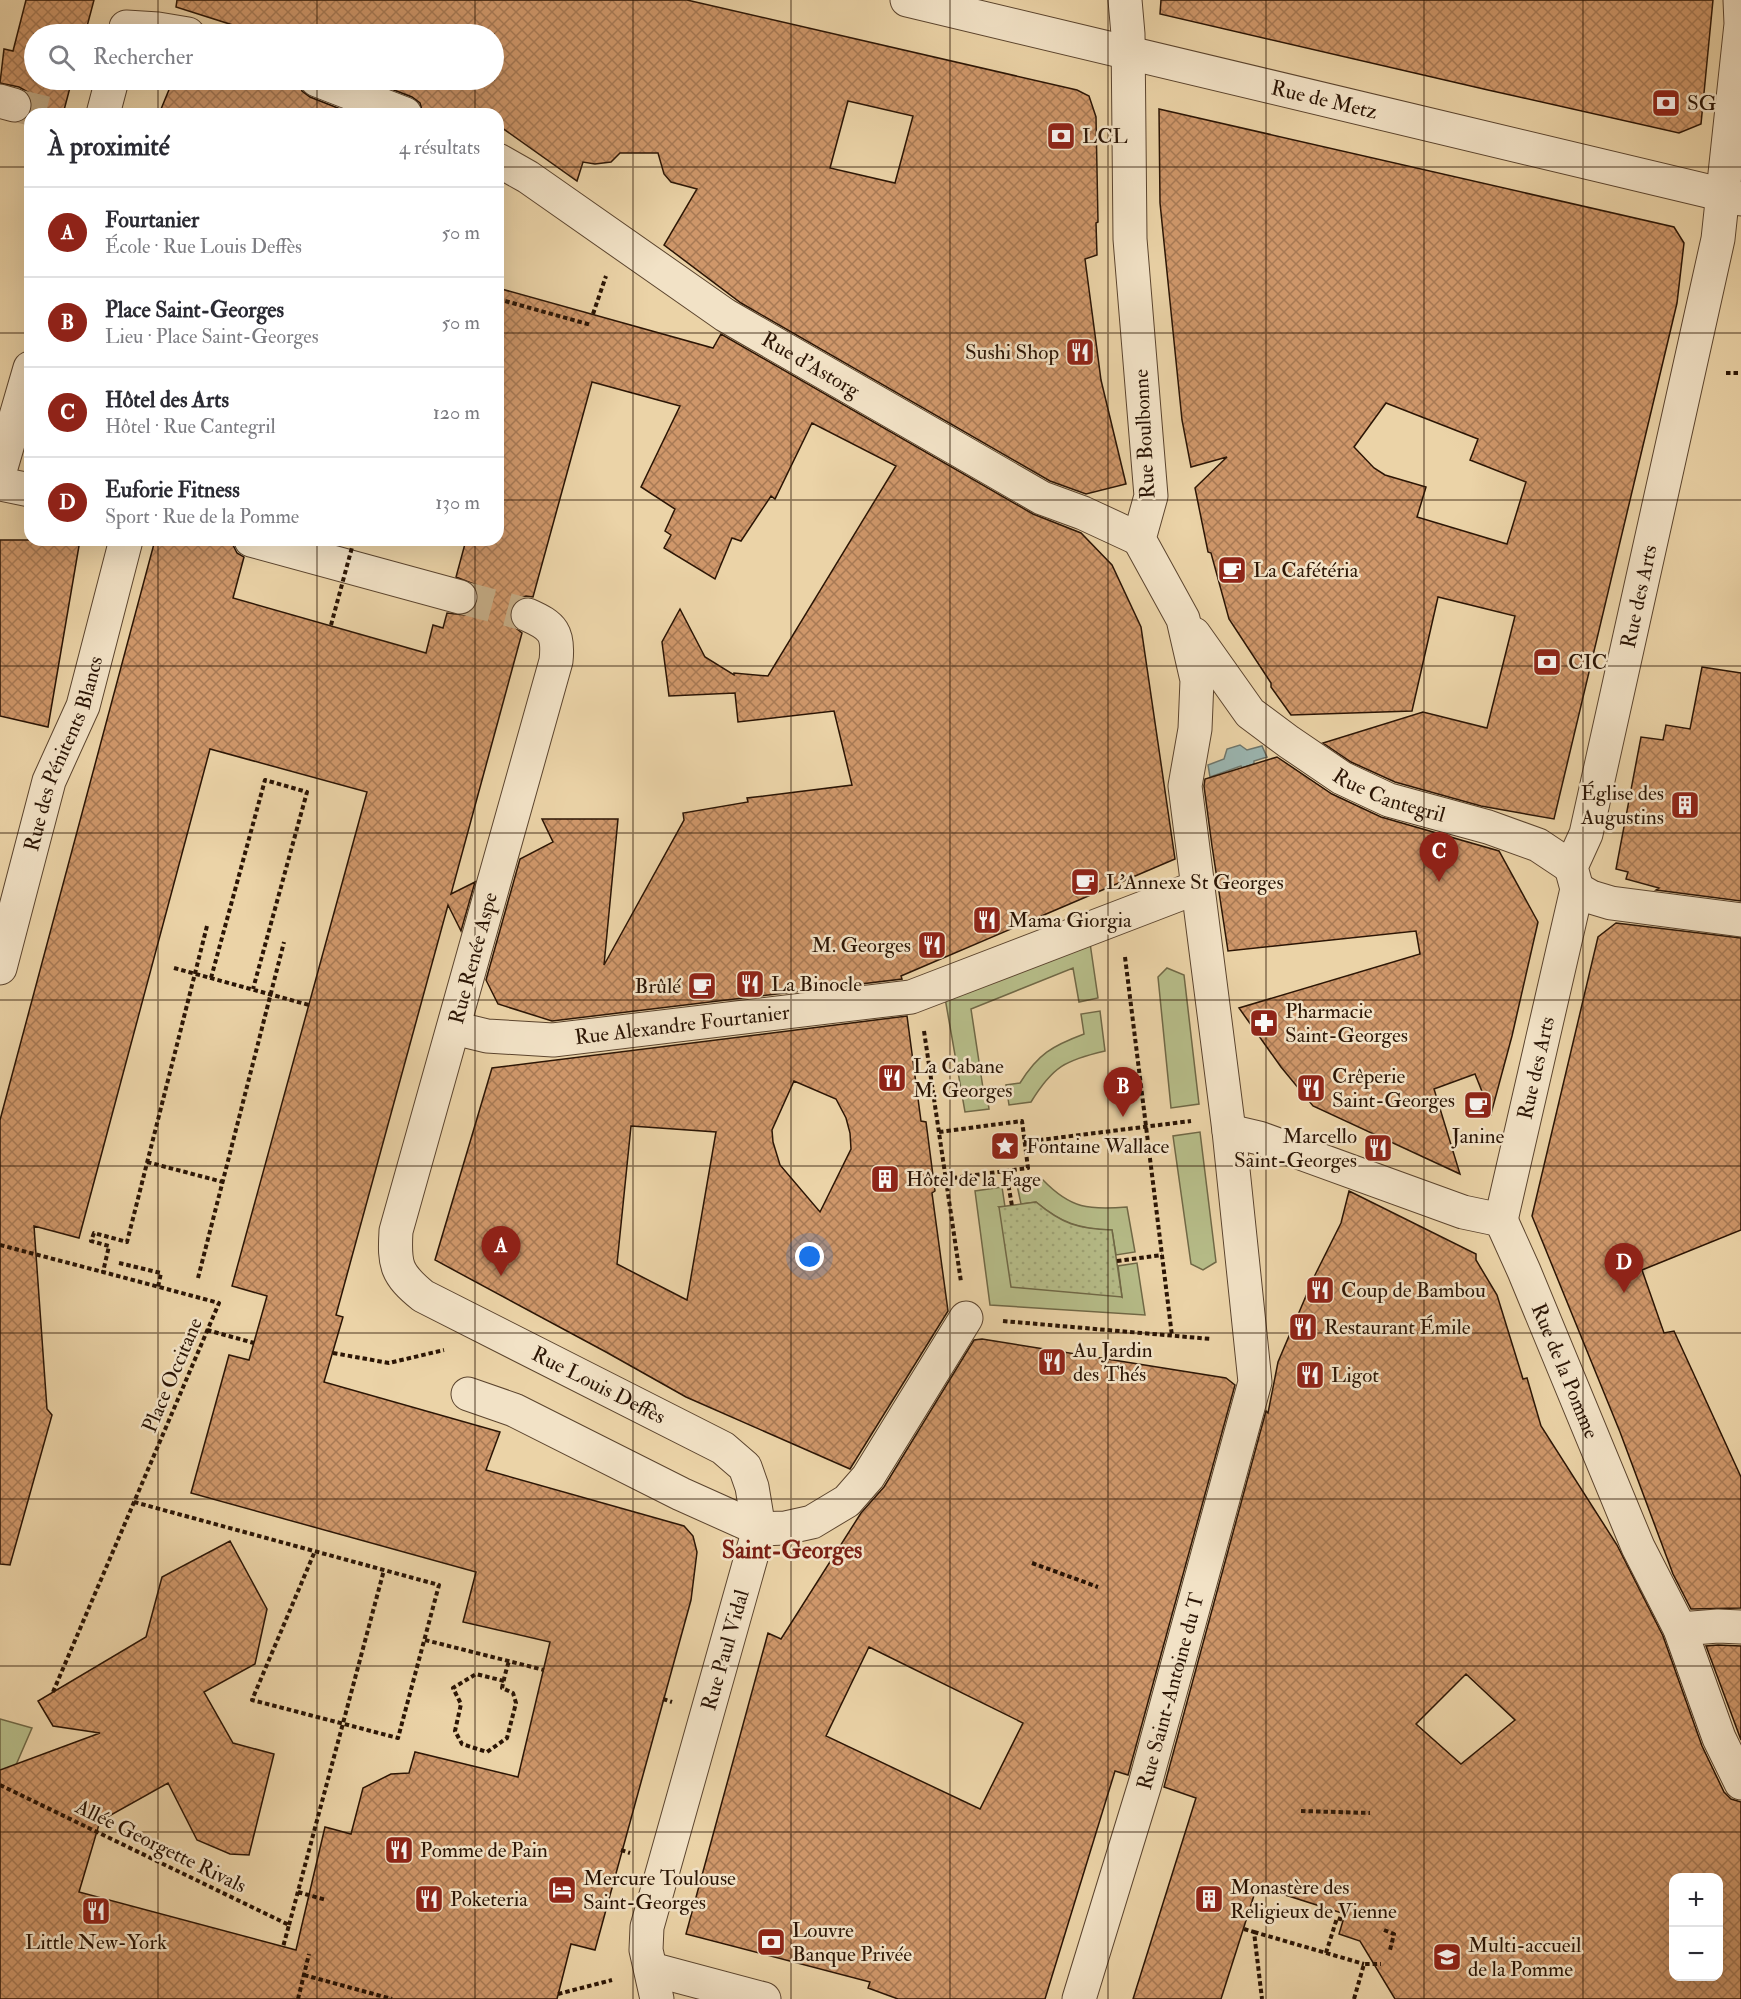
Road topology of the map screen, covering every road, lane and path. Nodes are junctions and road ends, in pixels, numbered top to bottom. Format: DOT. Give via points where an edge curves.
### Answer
graph roads {
  1 [pos="908,0"];
  2 [pos="1125,0"];
  3 [pos="1740,0"];
  4 [pos="1127,52"];
  5 [pos="109,90"];
  6 [pos="343,90"];
  7 [pos="105,108"];
  8 [pos="389,108"];
  9 [pos="504,163"];
  10 [pos="1732,197"];
  11 [pos="606,276"];
  12 [pos="504,301"];
  13 [pos="594,314"];
  14 [pos="591,325"];
  15 [pos="24,389"];
  16 [pos="0,471"];
  17 [pos="0,484"];
  18 [pos="24,489"];
  19 [pos="1139,539"];
  20 [pos="124,546"];
  21 [pos="273,546"];
  22 [pos="352,546"];
  23 [pos="460,597"];
  24 [pos="528,615"];
  25 [pos="1184,619"];
  26 [pos="331,625"];
  27 [pos="1250,713"];
  28 [pos="1195,729"];
  29 [pos="1574,878"];
  30 [pos="1198,887"];
  31 [pos="1120,917"];
  32 [pos="1741,920"];
  33 [pos="207,926"];
  34 [pos="284,942"];
  35 [pos="0,968"];
  36 [pos="174,968"];
  37 [pos="195,974"];
  38 [pos="212,978"];
  39 [pos="253,989"];
  40 [pos="270,994"];
  41 [pos="915,996"];
  42 [pos="309,1005"];
  43 [pos="454,1028"];
  44 [pos="1228,1124"];
  45 [pos="1147,1127"];
  46 [pos="939,1132"];
  47 [pos="1024,1142"];
  48 [pos="147,1162"];
  49 [pos="1006,1171"];
  50 [pos="946,1179"];
  51 [pos="223,1182"];
  52 [pos="1012,1206"];
  53 [pos="1501,1220"];
  54 [pos="0,1245"];
  55 [pos="1162,1255"];
  56 [pos="1117,1261"];
  57 [pos="119,1263"];
  58 [pos="399,1271"];
  59 [pos="103,1272"];
  60 [pos="198,1278"];
  61 [pos="158,1287"];
  62 [pos="966,1318"];
  63 [pos="207,1330"];
  64 [pos="1172,1336"];
  65 [pos="1250,1342"];
  66 [pos="254,1343"];
  67 [pos="448,1345"];
  68 [pos="333,1353"];
  69 [pos="468,1394"];
  70 [pos="134,1503"];
  71 [pos="759,1528"];
  72 [pos="315,1551"];
  73 [pos="1032,1563"];
  74 [pos="384,1570"];
  75 [pos="1098,1587"];
  76 [pos="1741,1627"];
  77 [pos="1680,1629"];
  78 [pos="424,1640"];
  79 [pos="509,1661"];
  80 [pos="544,1670"];
  81 [pos="504,1681"];
  82 [pos="53,1692"];
  83 [pos="342,1725"];
  84 [pos="1741,1783"];
  85 [pos="0,1785"];
  86 [pos="1301,1811"];
  87 [pos="1370,1813"];
  88 [pos="298,1892"];
  89 [pos="326,1900"];
  90 [pos="1344,1920"];
  91 [pos="289,1925"];
  92 [pos="1244,1929"];
  93 [pos="1384,1930"];
  94 [pos="1254,1932"];
  95 [pos="283,1947"];
  96 [pos="1390,1950"];
  97 [pos="1326,1953"];
  98 [pos="309,1954"];
  99 [pos="1364,1964"];
  100 [pos="1381,1964"];
  101 [pos="304,1975"];
  102 [pos="654,1984"];
  103 [pos="558,1994"];
  104 [pos="298,1999"];
  105 [pos="392,1999"];
  106 [pos="764,1999"];
  107 [pos="1079,1999"];
  108 [pos="1262,1999"];
  109 [pos="1354,1999"];
  1 -- 4 [label="street, Rue de Metz"];
  2 -- 4 [label="street, Rue Boulbonne"];
  3 -- 10 [label="street, Rue des Arts"];
  4 -- 10 [label="street, Rue de Metz"];
  4 -- 19 [label="street, Rue Boulbonne" via="1130,239 1151,496"];
  5 -- 7 [label="street"];
  6 -- 8 [label="street"];
  9 -- 19 [label="street, Rue d'Astorg" via="725,315 1042,498"];
  10 -- 29 [label="street, Rue des Arts" via="1708,286"];
  11 -- 13 [label="path"];
  12 -- 14 [label="path"];
  15 -- 16 [label="street"];
  17 -- 18 [label="street"];
  19 -- 25 [label="street"];
  20 -- 35 [label="street, Rue des Pénitents Blancs" via="83,706 49,781"];
  21 -- 23 [label="street"];
  22 -- 26 [label="path, bridge"];
  24 -- 43 [label="street, Rue Renée Aspe" via="545,622 555,634 556,661"];
  25 -- 27 [label="street, Rue Cantegril"];
  25 -- 28 [label="street" via="1197,680"];
  27 -- 28 [label="street" via="1230,710"];
  27 -- 29 [label="street, Rue Cantegril" via="1352,782 1389,800 1538,845"];
  28 -- 30 [label="street" via="1185,786"];
  29 -- 32 [label="street, Rue Cantegril" via="1591,897 1611,903"];
  29 -- 53 [label="street, Rue des Arts"];
  30 -- 31 [label="street, Rue Alexandre Fourtanier"];
  30 -- 44 [label="street"];
  31 -- 41 [label="street, Rue Alexandre Fourtanier"];
  31 -- 45 [label="path"];
  33 -- 37 [label="path"];
  34 -- 40 [label="path"];
  36 -- 37 [label="path"];
  37 -- 38 [label="path"];
  37 -- 48 [label="path"];
  38 -- 39 [label="path"];
  38 -- 39 [label="path" via="265,780 307,792"];
  39 -- 40 [label="path"];
  40 -- 42 [label="path"];
  40 -- 51 [label="path"];
  41 -- 43 [label="street, Rue Alexandre Fourtanier" via="552,1040 487,1036"];
  41 -- 46 [label="path"];
  43 -- 58 [label="street, Rue Renée Aspe" via="396,1231"];
  44 -- 45 [label="path"];
  44 -- 53 [label="street" via="1463,1212"];
  44 -- 65 [label="street"];
  45 -- 47 [label="path"];
  45 -- 55 [label="path"];
  46 -- 47 [label="path" via="1022,1121"];
  46 -- 50 [label="path"];
  47 -- 49 [label="path" via="1028,1168"];
  48 -- 51 [label="path"];
  48 -- 59 [label="path" via="127,1242 94,1233 91,1241 109,1246"];
  49 -- 50 [label="path"];
  49 -- 52 [label="path"];
  50 -- 62 [label="path"];
  51 -- 60 [label="path"];
  53 -- 77 [label="street, Rue de la Pomme" via="1638,1547"];
  54 -- 59 [label="path, Place Occitane"];
  55 -- 56 [label="path"];
  55 -- 64 [label="path"];
  57 -- 61 [label="path" via="161,1273"];
  58 -- 71 [label="street, Rue Louis Deffès" via="423,1296 723,1448 745,1467"];
  59 -- 61 [label="path, Place Occitane"];
  61 -- 63 [label="path, Place Occitane" via="219,1303"];
  62 -- 64 [label="path"];
  62 -- 71 [label="street" via="868,1477 847,1501 812,1522"];
  63 -- 66 [label="path"];
  63 -- 70 [label="path, Place Occitane"];
  64 -- 65 [label="path"];
  65 -- 107 [label="street, Rue Saint-Antoine du T" via="1255,1382 1145,1784"];
  67 -- 68 [label="path" via="443,1352 389,1363"];
  69 -- 71 [label="street" via="513,1410 681,1494"];
  70 -- 72 [label="path"];
  70 -- 82 [label="path, Place Occitane"];
  71 -- 102 [label="street, Rue Paul Vidal" via="647,1927 646,1950"];
  72 -- 74 [label="path"];
  72 -- 83 [label="path" via="252,1700"];
  73 -- 75 [label="path"];
  74 -- 78 [label="path" via="439,1585"];
  74 -- 83 [label="path"];
  76 -- 77 [label="street"];
  77 -- 84 [label="street, Rue de la Pomme" via="1719,1738"];
  78 -- 79 [label="path"];
  78 -- 83 [label="path" via="398,1738"];
  79 -- 80 [label="path"];
  79 -- 81 [label="path"];
  81 -- 81 [label="path" via="502,1688 513,1694 516,1703 507,1738 488,1752 462,1744 455,1731 461,1704 453,1688 476,1674"];
  83 -- 88 [label="path"];
  85 -- 91 [label="path, Allée Georgette Rivals"];
  86 -- 87 [label="path"];
  88 -- 89 [label="path"];
  88 -- 91 [label="path"];
  90 -- 97 [label="path" via="1337,1918"];
  91 -- 95 [label="path"];
  92 -- 94 [label="path"];
  93 -- 96 [label="path" via="1394,1934"];
  94 -- 97 [label="path"];
  94 -- 108 [label="path"];
  97 -- 99 [label="path"];
  98 -- 101 [label="path"];
  99 -- 100 [label="path"];
  99 -- 109 [label="path"];
  101 -- 104 [label="path"];
  101 -- 105 [label="path"];
  102 -- 103 [label="path"];
  102 -- 106 [label="street"];
}
